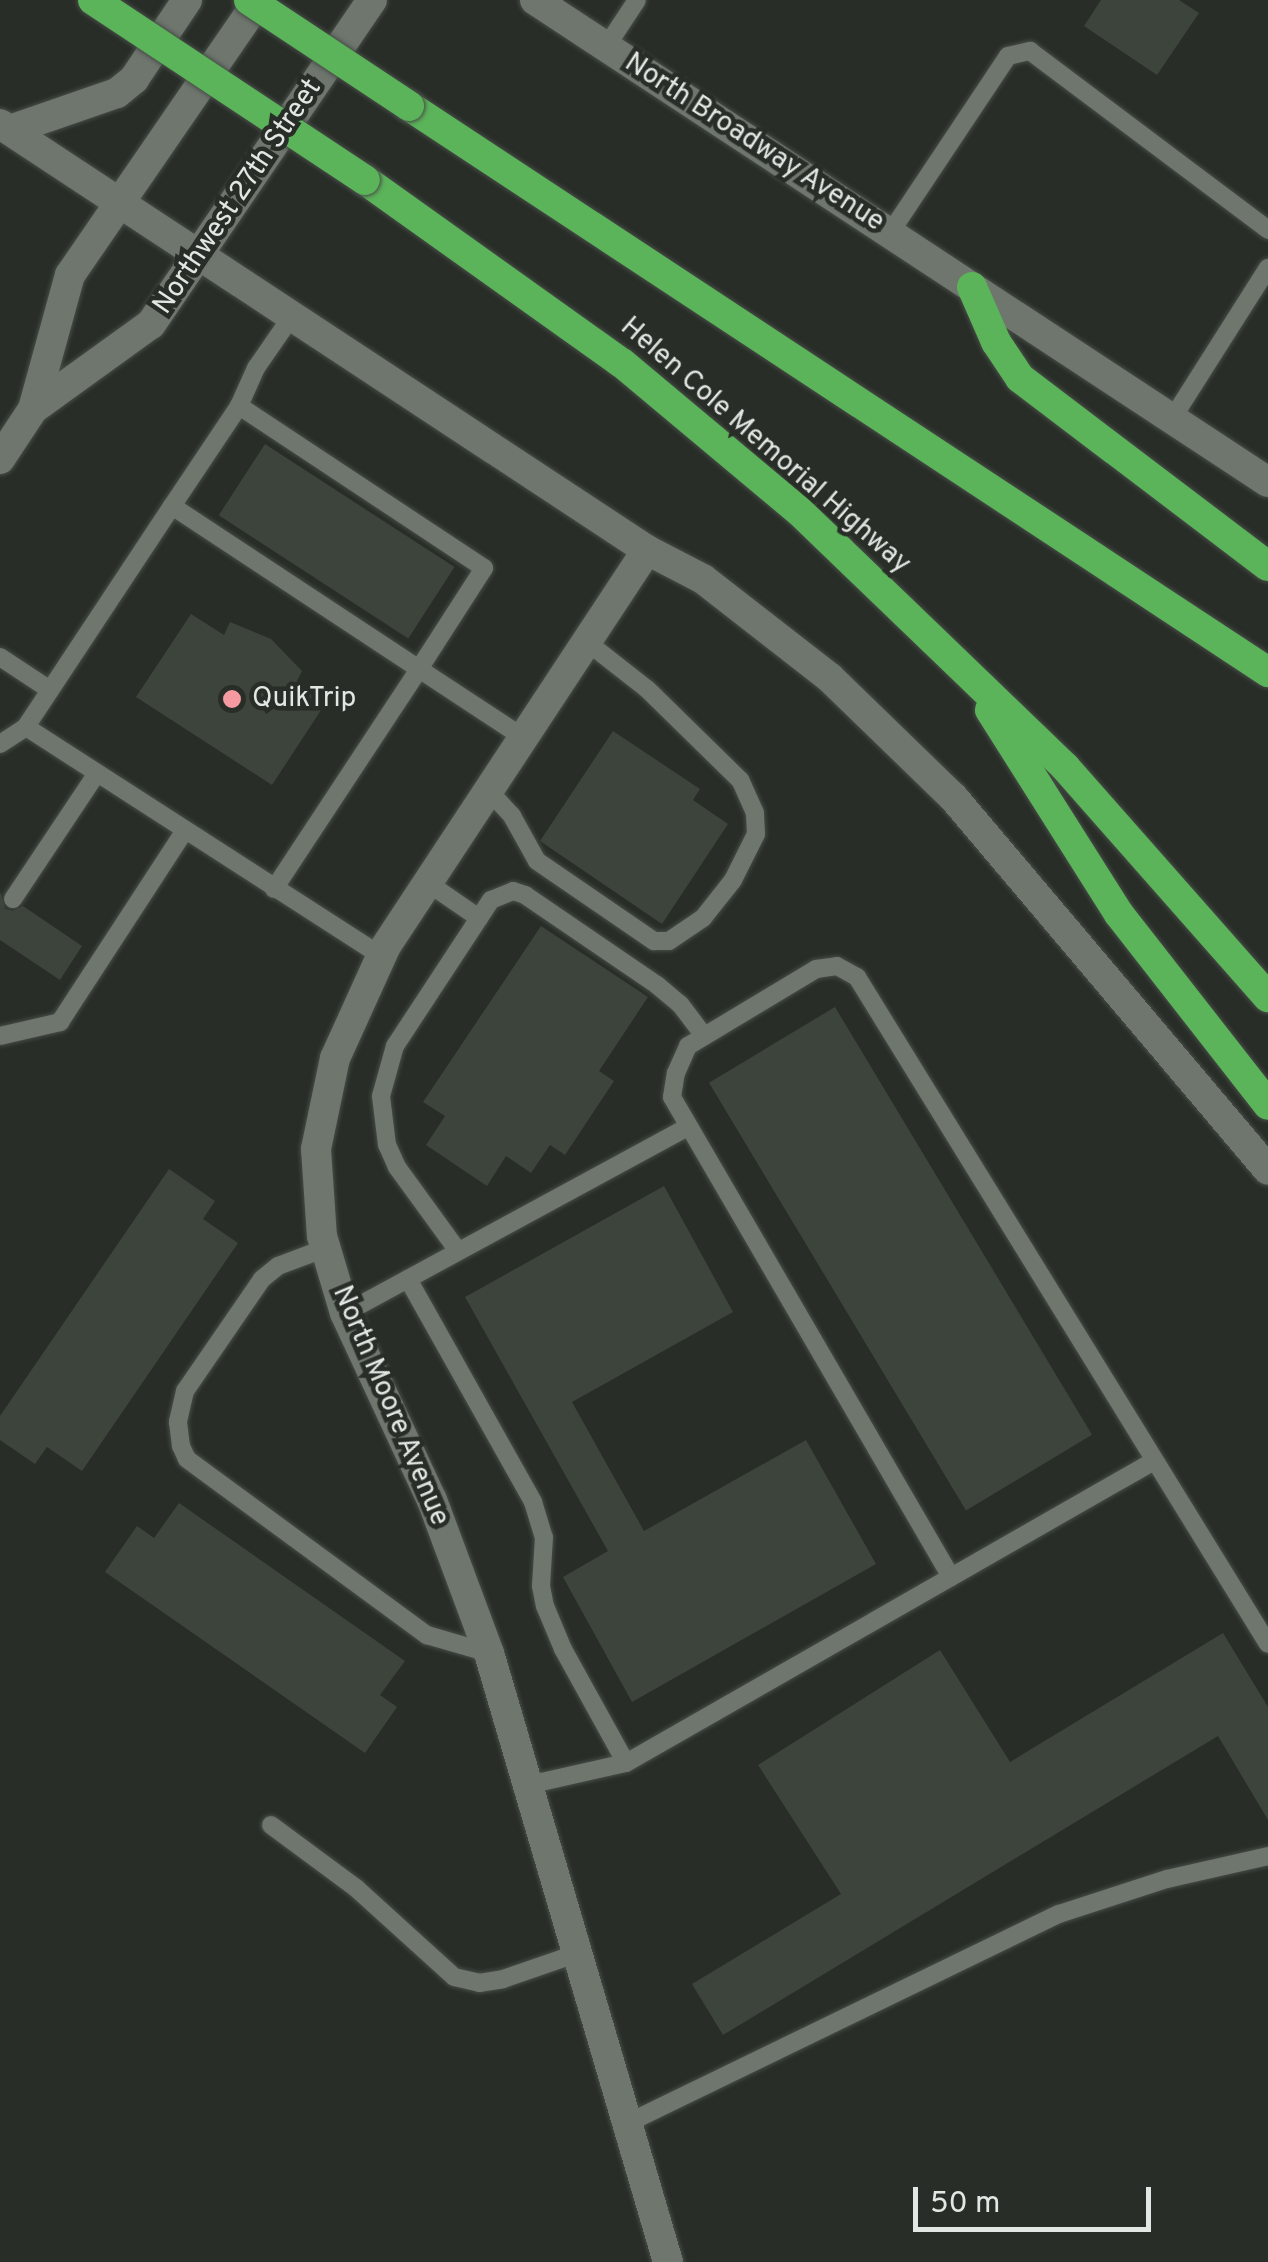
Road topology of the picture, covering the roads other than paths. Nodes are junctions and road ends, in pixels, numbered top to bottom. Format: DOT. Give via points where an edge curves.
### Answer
graph roads {
  1 [pos="94,0"];
  2 [pos="187,0"];
  3 [pos="249,0"];
  4 [pos="259,0"];
  5 [pos="372,0"];
  6 [pos="536,0"];
  7 [pos="637,0"];
  8 [pos="606,46"];
  9 [pos="5,127"];
  10 [pos="120,203"];
  11 [pos="1268,230"];
  12 [pos="890,233"];
  13 [pos="200,256"];
  14 [pos="1268,268"];
  15 [pos="972,286"];
  16 [pos="292,316"];
  17 [pos="239,406"];
  18 [pos="34,409"];
  19 [pos="1172,419"];
  20 [pos="0,458"];
  21 [pos="1268,482"];
  22 [pos="172,506"];
  23 [pos="647,550"];
  24 [pos="1268,566"];
  25 [pos="587,642"];
  26 [pos="0,656"];
  27 [pos="959,660"];
  28 [pos="420,669"];
  29 [pos="1268,672"];
  30 [pos="50,690"];
  31 [pos="26,727"];
  32 [pos="524,738"];
  33 [pos="0,744"];
  34 [pos="97,773"];
  35 [pos="489,791"];
  36 [pos="185,830"];
  37 [pos="428,883"];
  38 [pos="274,888"];
  39 [pos="13,900"];
  40 [pos="479,918"];
  41 [pos="380,956"];
  42 [pos="1268,996"];
  43 [pos="0,1036"];
  44 [pos="704,1036"];
  45 [pos="1268,1105"];
  46 [pos="686,1128"];
  47 [pos="1268,1170"];
  48 [pos="326,1248"];
  49 [pos="458,1252"];
  50 [pos="408,1279"];
  51 [pos="345,1313"];
  52 [pos="1154,1461"];
  53 [pos="951,1577"];
  54 [pos="1268,1644"];
  55 [pos="489,1654"];
  56 [pos="626,1764"];
  57 [pos="528,1784"];
  58 [pos="271,1824"];
  59 [pos="1268,1856"];
  60 [pos="578,1953"];
  61 [pos="628,2123"];
  62 [pos="668,2262"];
  1 -- 27 [label="highway, Helen Cole Memorial Highway, bridge" via="366,180 622,363"];
  2 -- 9 [label="main road" via="117,93"];
  3 -- 29 [label="highway, bridge"];
  4 -- 10 [label="main road, Northwest 27th Street"];
  5 -- 13 [label="main road, Northwest 27th Street"];
  6 -- 8 [label="main road, North Broadway Avenue"];
  7 -- 8 [label="lane"];
  8 -- 12 [label="main road, North Broadway Avenue"];
  9 -- 10 [label="main road"];
  10 -- 13 [label="main road"];
  10 -- 18 [label="main road, Northwest 27th Street" via="70,275"];
  11 -- 12 [label="lane" via="1030,51 1008,56"];
  12 -- 15 [label="main road, North Broadway Avenue"];
  13 -- 16 [label="main road"];
  13 -- 18 [label="main road, Northwest 27th Street" via="151,324"];
  14 -- 19 [label="lane"];
  15 -- 19 [label="main road, North Broadway Avenue"];
  15 -- 24 [label="highway" via="1020,378"];
  16 -- 17 [label="lane"];
  16 -- 23 [label="main road"];
  17 -- 22 [label="lane"];
  17 -- 28 [label="lane" via="341,484 484,568"];
  18 -- 20 [label="main road, Northwest 27th Street"];
  19 -- 21 [label="main road, North Broadway Avenue"];
  22 -- 28 [label="lane" via="285,569 365,622"];
  22 -- 30 [label="lane"];
  23 -- 25 [label="main road, North Moore Avenue"];
  23 -- 47 [label="main road" via="766,624 885,726 953,797"];
  25 -- 32 [label="main road, North Moore Avenue"];
  25 -- 35 [label="lane" via="647,689 740,780 755,812 756,834 733,880 704,918 669,941 654,941 536,861 512,816"];
  26 -- 30 [label="lane"];
  27 -- 42 [label="highway, Helen Cole Memorial Highway" via="1065,767"];
  27 -- 45 [label="highway" via="1119,914"];
  28 -- 32 [label="lane"];
  28 -- 38 [label="lane"];
  30 -- 31 [label="lane"];
  31 -- 33 [label="lane"];
  31 -- 34 [label="lane"];
  32 -- 35 [label="main road, North Moore Avenue"];
  34 -- 36 [label="lane"];
  34 -- 39 [label="lane"];
  35 -- 37 [label="main road, North Moore Avenue"];
  36 -- 38 [label="lane"];
  36 -- 43 [label="lane" via="60,1022"];
  37 -- 40 [label="lane"];
  37 -- 41 [label="main road, North Moore Avenue"];
  38 -- 41 [label="lane"];
  40 -- 44 [label="lane" via="499,894 525,895 657,985"];
  40 -- 49 [label="lane" via="395,1046 380,1096 397,1167"];
  41 -- 48 [label="main road, North Moore Avenue" via="348,1022 322,1106 316,1149"];
  44 -- 46 [label="lane" via="688,1046 676,1073 672,1097"];
  44 -- 52 [label="lane" via="816,969 836,966 857,977"];
  46 -- 49 [label="lane"];
  46 -- 53 [label="lane"];
  48 -- 51 [label="main road, North Moore Avenue"];
  48 -- 55 [label="lane" via="262,1279 185,1391 181,1446 187,1459 427,1635"];
  49 -- 50 [label="lane"];
  50 -- 51 [label="lane"];
  50 -- 56 [label="lane" via="533,1502 544,1537 545,1606"];
  51 -- 55 [label="main road, North Moore Avenue" via="432,1500"];
  52 -- 53 [label="lane"];
  52 -- 54 [label="lane"];
  53 -- 56 [label="lane"];
  55 -- 57 [label="main road, North Moore Avenue"];
  56 -- 57 [label="lane"];
  57 -- 60 [label="main road, North Moore Avenue"];
  58 -- 60 [label="lane" via="356,1888 454,1977 503,1979"];
  59 -- 61 [label="lane" via="1059,1914"];
  60 -- 61 [label="main road, North Moore Avenue"];
  61 -- 62 [label="main road, North Moore Avenue"];
}
